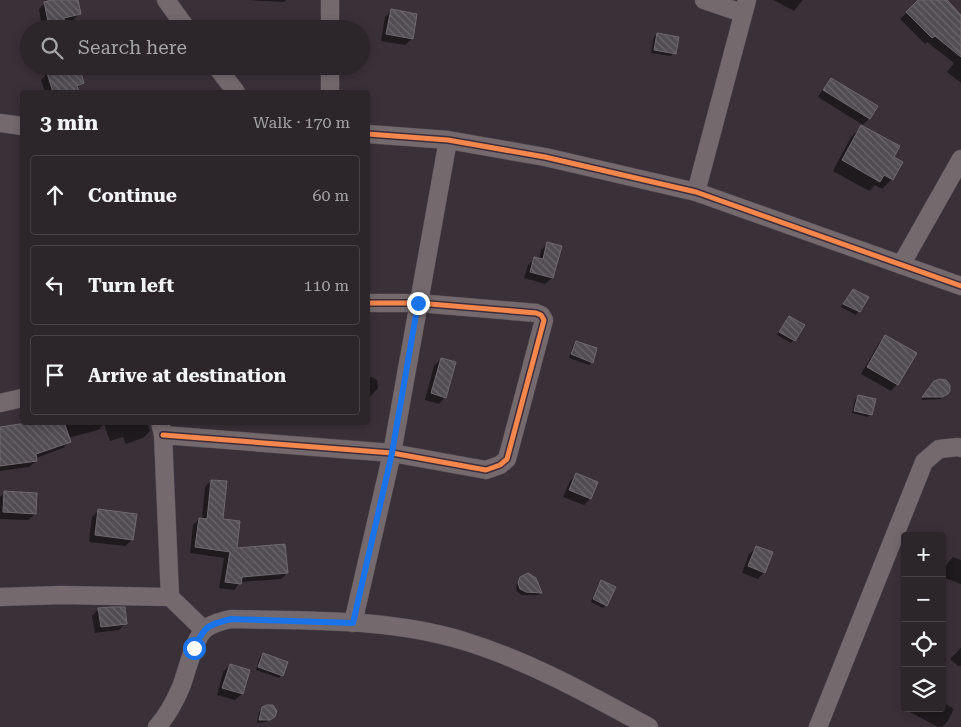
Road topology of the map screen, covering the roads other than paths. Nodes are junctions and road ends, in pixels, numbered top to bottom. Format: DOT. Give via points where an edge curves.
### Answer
graph roads {
  1 [pos="166,0"];
  2 [pos="330,0"];
  3 [pos="704,0"];
  4 [pos="744,6"];
  5 [pos="180,20"];
  6 [pos="330,20"];
  7 [pos="223,75"];
  8 [pos="330,75"];
  9 [pos="234,90"];
  10 [pos="330,90"];
  11 [pos="0,123"];
  12 [pos="20,126"];
  13 [pos="370,134"];
  14 [pos="448,140"];
  15 [pos="961,159"];
  16 [pos="696,192"];
  17 [pos="901,264"];
  18 [pos="961,286"];
  19 [pos="370,303"];
  20 [pos="418,303"];
  21 [pos="20,398"];
  22 [pos="0,403"];
  23 [pos="162,428"];
  24 [pos="961,448"];
  25 [pos="392,453"];
  26 [pos="0,597"];
  27 [pos="170,597"];
  28 [pos="353,623"];
  29 [pos="204,630"];
  30 [pos="157,727"];
  31 [pos="649,727"];
  32 [pos="818,727"];
  1 -- 5 [label="street"];
  2 -- 6 [label="street"];
  3 -- 4 [label="street"];
  4 -- 16 [label="street"];
  7 -- 9 [label="street"];
  8 -- 10 [label="street"];
  11 -- 12 [label="street"];
  13 -- 14 [label="street"];
  14 -- 16 [label="street"];
  14 -- 20 [label="street"];
  15 -- 17 [label="street"];
  16 -- 17 [label="street"];
  17 -- 18 [label="street"];
  19 -- 20 [label="street"];
  20 -- 25 [label="street"];
  20 -- 25 [label="street" via="536,313 544,320 507,459 486,470"];
  21 -- 22 [label="street"];
  23 -- 25 [label="street"];
  23 -- 27 [label="street"];
  24 -- 32 [label="street" via="939,450 924,462"];
  25 -- 28 [label="street"];
  26 -- 27 [label="street"];
  27 -- 29 [label="street"];
  28 -- 29 [label="street" via="231,619 216,622"];
  28 -- 31 [label="street" via="407,628 472,644 544,672"];
  29 -- 30 [label="street" via="194,648 181,688"];
}
